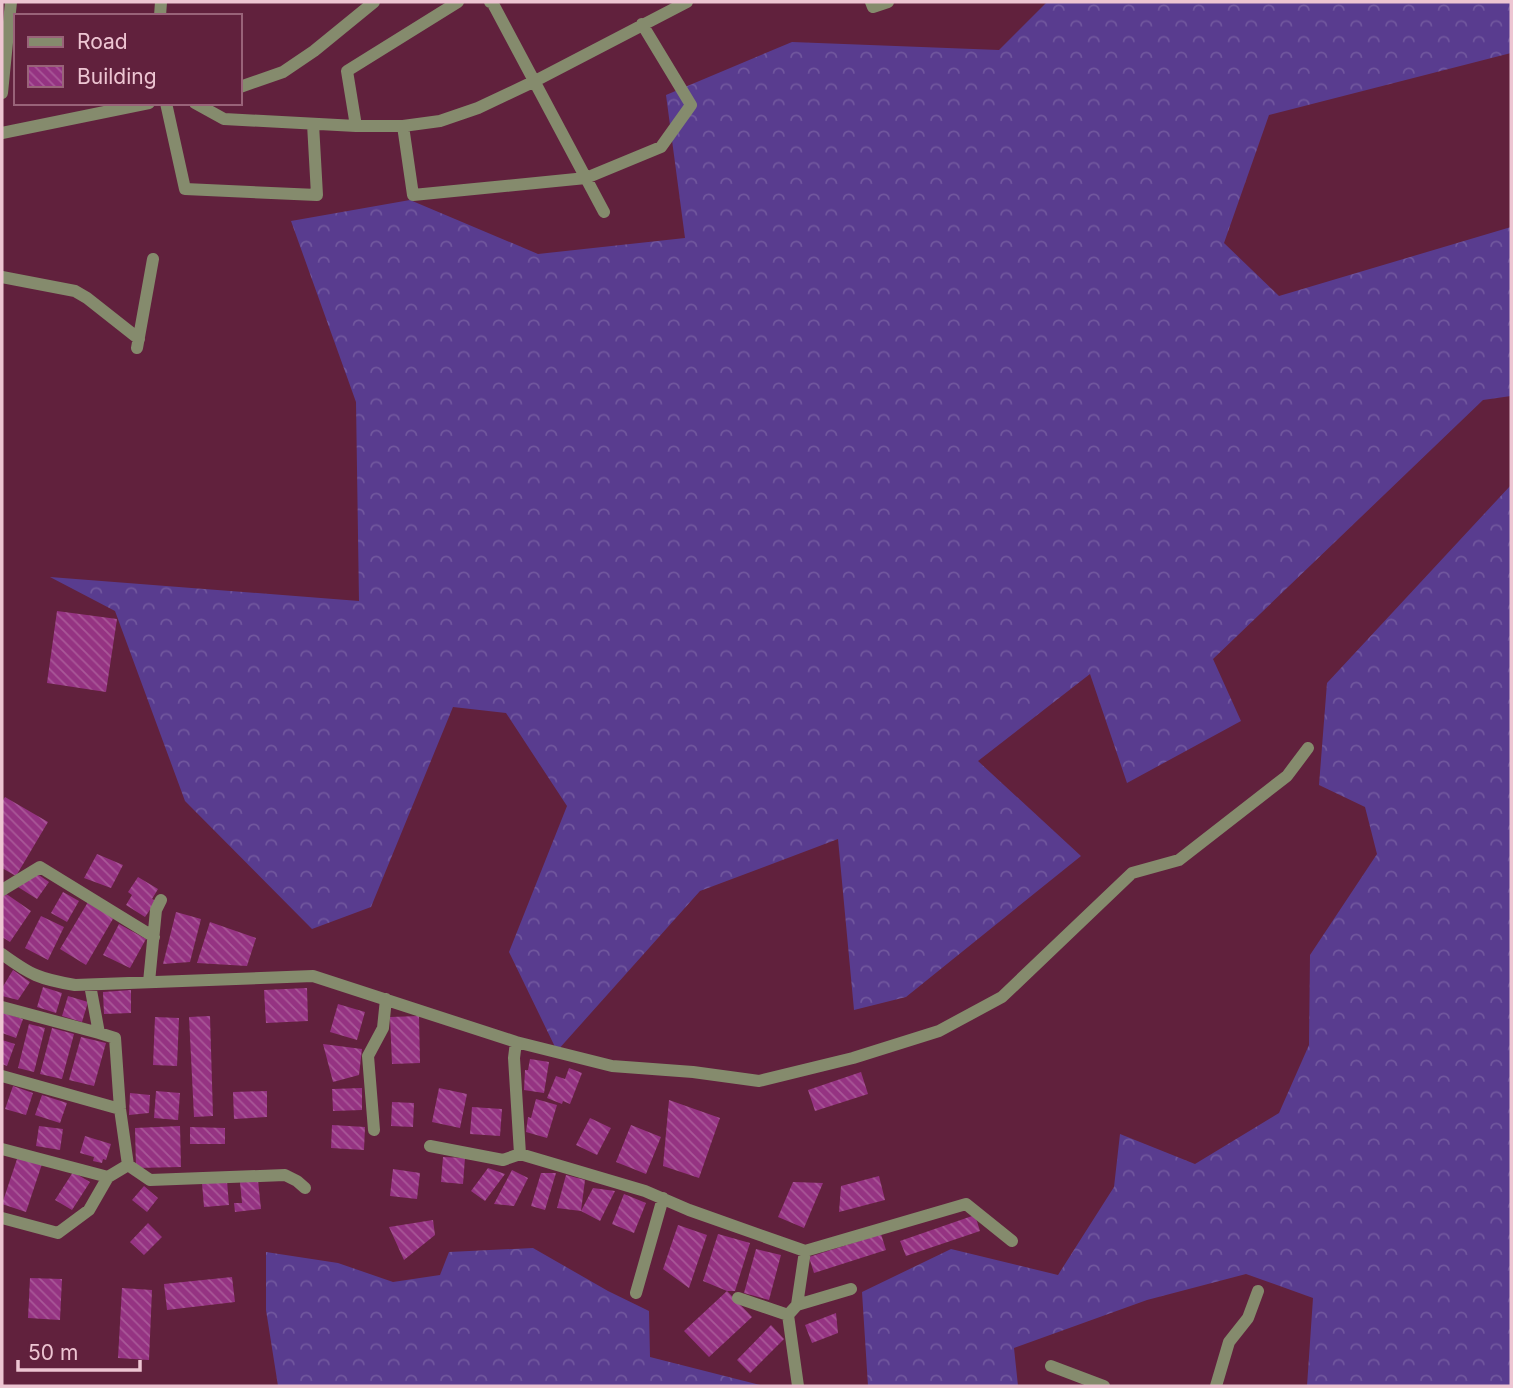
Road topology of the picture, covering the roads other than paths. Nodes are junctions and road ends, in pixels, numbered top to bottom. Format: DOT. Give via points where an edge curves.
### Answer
graph roads {
  1 [pos="11,2"];
  2 [pos="374,2"];
  3 [pos="458,2"];
  4 [pos="492,2"];
  5 [pos="687,2"];
  6 [pos="870,2"];
  7 [pos="888,2"];
  8 [pos="642,24"];
  9 [pos="535,81"];
  10 [pos="242,86"];
  11 [pos="2,93"];
  12 [pos="139,105"];
  13 [pos="166,105"];
  14 [pos="199,105"];
  15 [pos="313,124"];
  16 [pos="356,126"];
  17 [pos="403,126"];
  18 [pos="2,133"];
  19 [pos="586,178"];
  20 [pos="604,212"];
  21 [pos="153,260"];
  22 [pos="2,277"];
  23 [pos="1308,748"];
  24 [pos="2,890"];
  25 [pos="161,900"];
  26 [pos="154,937"];
  27 [pos="2,954"];
  28 [pos="149,982"];
  29 [pos="90,985"];
  30 [pos="386,999"];
  31 [pos="2,1007"];
  32 [pos="99,1033"];
  33 [pos="516,1042"];
  34 [pos="2,1076"];
  35 [pos="120,1109"];
  36 [pos="374,1129"];
  37 [pos="430,1146"];
  38 [pos="2,1149"];
  39 [pos="520,1154"];
  40 [pos="128,1165"];
  41 [pos="108,1178"];
  42 [pos="305,1188"];
  43 [pos="663,1198"];
  44 [pos="2,1218"];
  45 [pos="1012,1241"];
  46 [pos="805,1251"];
  47 [pos="851,1289"];
  48 [pos="1258,1291"];
  49 [pos="636,1293"];
  50 [pos="738,1298"];
  51 [pos="797,1304"];
  52 [pos="788,1315"];
  53 [pos="1051,1366"];
  54 [pos="798,1386"];
  55 [pos="1104,1386"];
  56 [pos="1216,1386"];
  1 -- 11 [label="street"];
  2 -- 10 [label="street" via="283,72"];
  3 -- 16 [label="street" via="347,71"];
  4 -- 9 [label="street"];
  5 -- 8 [label="street"];
  6 -- 7 [label="street" via="873,7"];
  8 -- 9 [label="street"];
  8 -- 19 [label="street" via="691,105 661,147"];
  9 -- 17 [label="street" via="440,121"];
  9 -- 19 [label="street"];
  12 -- 18 [label="street"];
  13 -- 15 [label="street" via="185,189 317,195"];
  14 -- 15 [label="street" via="224,119"];
  15 -- 16 [label="street"];
  16 -- 17 [label="street"];
  17 -- 19 [label="street" via="413,195"];
  19 -- 20 [label="street"];
  21 -- 22 [label="street" via="138,343 75,291"];
  23 -- 33 [label="street" via="1287,776 1179,860 1132,873 1002,997 939,1031 759,1081 612,1066"];
  24 -- 26 [label="street" via="40,867"];
  25 -- 26 [label="street"];
  26 -- 28 [label="street"];
  27 -- 29 [label="street" via="47,981"];
  28 -- 29 [label="street"];
  28 -- 30 [label="street" via="313,976"];
  29 -- 32 [label="street"];
  30 -- 33 [label="street"];
  30 -- 36 [label="street" via="383,1028 368,1056"];
  31 -- 32 [label="street"];
  32 -- 35 [label="street" via="116,1038"];
  33 -- 39 [label="street"];
  34 -- 35 [label="street"];
  35 -- 40 [label="street"];
  37 -- 39 [label="street" via="503,1160"];
  38 -- 41 [label="street"];
  39 -- 43 [label="street"];
  40 -- 41 [label="street"];
  40 -- 42 [label="street" via="150,1181 285,1175"];
  41 -- 44 [label="street" via="89,1210 58,1233"];
  43 -- 46 [label="street"];
  43 -- 49 [label="street"];
  45 -- 46 [label="street" via="967,1205"];
  46 -- 51 [label="street"];
  47 -- 51 [label="street"];
  48 -- 56 [label="street" via="1248,1318 1229,1342"];
  50 -- 52 [label="street"];
  51 -- 52 [label="street"];
  52 -- 54 [label="street"];
  53 -- 55 [label="street"];
}
